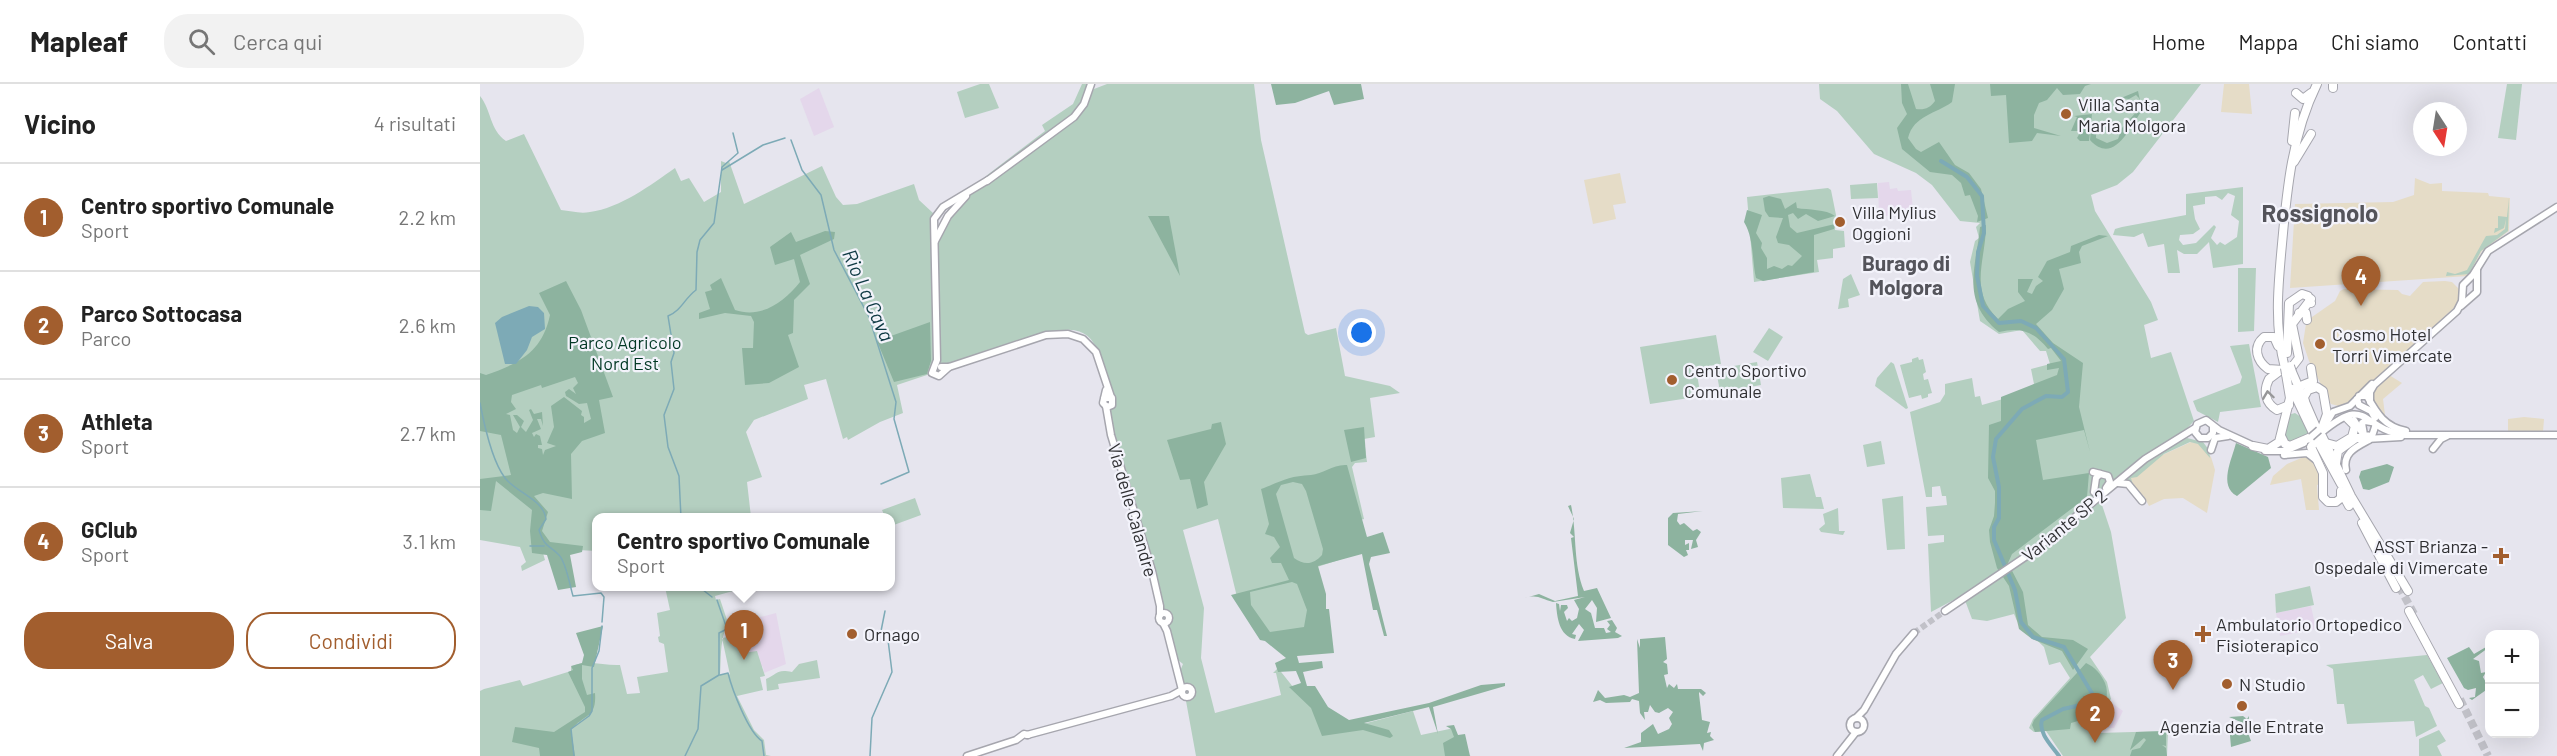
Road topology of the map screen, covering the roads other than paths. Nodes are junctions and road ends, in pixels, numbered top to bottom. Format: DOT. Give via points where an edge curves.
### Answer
graph roads {
  1 [pos="1091,84"];
  2 [pos="2318,84"];
  3 [pos="2296,93"];
  4 [pos="2295,113"];
  5 [pos="2312,137"];
  6 [pos="2292,164"];
  7 [pos="988,180"];
  8 [pos="943,207"];
  9 [pos="2557,207"];
  10 [pos="948,216"];
  11 [pos="934,219"];
  12 [pos="943,225"];
  13 [pos="933,255"];
  14 [pos="2478,267"];
  15 [pos="2466,282"];
  16 [pos="2478,287"];
  17 [pos="2462,291"];
  18 [pos="2474,295"];
  19 [pos="2280,296"];
  20 [pos="2459,309"];
  21 [pos="2300,312"];
  22 [pos="2307,320"];
  23 [pos="2284,354"];
  24 [pos="2311,368"];
  25 [pos="2392,369"];
  26 [pos="2290,371"];
  27 [pos="2302,385"];
  28 [pos="2324,390"];
  29 [pos="2358,397"];
  30 [pos="2370,402"];
  31 [pos="2289,405"];
  32 [pos="2306,408"];
  33 [pos="2342,408"];
  34 [pos="2348,419"];
  35 [pos="2283,422"];
  36 [pos="2378,423"];
  37 [pos="2213,426"];
  38 [pos="2195,428"];
  39 [pos="2319,434"];
  40 [pos="2212,435"];
  41 [pos="2424,435"];
  42 [pos="2451,435"];
  43 [pos="2557,435"];
  44 [pos="2281,436"];
  45 [pos="2198,437"];
  46 [pos="2182,438"];
  47 [pos="2368,439"];
  48 [pos="2239,441"];
  49 [pos="2253,446"];
  50 [pos="2211,450"];
  51 [pos="2277,455"];
  52 [pos="2337,464"];
  53 [pos="2346,470"];
  54 [pos="2341,491"];
  55 [pos="2097,495"];
  56 [pos="2351,496"];
  57 [pos="2142,501"];
  58 [pos="2349,506"];
  59 [pos="1945,611"];
  60 [pos="2412,613"];
  61 [pos="1914,633"];
  62 [pos="2459,702"];
  63 [pos="1859,719"];
  64 [pos="1853,731"];
  65 [pos="967,756"];
  66 [pos="1837,756"];
  1 -- 7 [label="main road" via="1074,117"];
  2 -- 3 [label="highway" via="2306,98 2299,98"];
  2 -- 6 [label="highway" via="2300,127"];
  4 -- 6 [label="highway"];
  5 -- 6 [label="highway"];
  6 -- 19 [label="highway"];
  6 -- 23 [label="highway" via="2277,300"];
  7 -- 8 [label="main road"];
  7 -- 10 [label="main road" via="960,201"];
  8 -- 10 [label="main road"];
  8 -- 11 [label="main road"];
  9 -- 14 [label="main road" via="2492,247"];
  10 -- 12 [label="main road"];
  11 -- 12 [label="main road" via="936,225"];
  11 -- 13 [label="main road"];
  12 -- 13 [label="main road" via="936,236"];
  13 -- 65 [label="main road, Via delle Calandre" via="939,367 1046,335 1068,334 1083,339 1096,352 1108,397 1114,402 1108,406 1110,428 1162,614 1168,616 1165,622 1184,691"];
  14 -- 15 [label="main road"];
  14 -- 16 [label="main road"];
  15 -- 16 [label="main road" via="2472,281"];
  15 -- 17 [label="main road"];
  16 -- 18 [label="main road"];
  17 -- 18 [label="main road" via="2467,296"];
  17 -- 20 [label="main road"];
  18 -- 20 [label="main road"];
  19 -- 23 [label="highway"];
  19 -- 26 [label="highway" via="2282,334"];
  20 -- 25 [label="main road"];
  21 -- 22 [label="highway" via="2306,312"];
  21 -- 23 [label="highway" via="2311,303 2302,294 2289,303"];
  21 -- 26 [label="highway" via="2292,327 2299,359"];
  23 -- 26 [label="highway"];
  31 -- 23 [label="highway, one-way" via="2279,410 2268,403 2268,381 2283,370 2271,370 2262,364 2257,352 2259,341 2274,337"];
  24 -- 27 [label="highway" via="2313,381"];
  25 -- 29 [label="main road"];
  25 -- 30 [label="main road" via="2372,387"];
  26 -- 27 [label="highway"];
  26 -- 31 [label="highway"];
  26 -- 32 [label="highway"];
  26 -- 39 [label="highway"];
  27 -- 28 [label="highway"];
  28 -- 33 [label="main road" via="2331,405"];
  29 -- 30 [label="main road" via="2365,395"];
  29 -- 33 [label="main road"];
  29 -- 36 [label="main road" via="2359,405 2371,411"];
  30 -- 36 [label="main road"];
  31 -- 35 [label="highway"];
  32 -- 39 [label="highway"];
  32 -- 39 [label="highway" via="2304,397 2308,390 2317,387 2323,391 2327,414"];
  33 -- 39 [label="main road" via="2333,412"];
  34 -- 39 [label="main road"];
  34 -- 39 [label="highway" via="2355,426 2352,436 2337,446"];
  34 -- 47 [label="main road" via="2356,422"];
  35 -- 39 [label="highway" via="2288,414 2297,412"];
  35 -- 44 [label="highway"];
  36 -- 39 [label="main road" via="2352,411 2341,415"];
  36 -- 41 [label="main road" via="2400,434"];
  36 -- 42 [label="main road" via="2395,429"];
  36 -- 47 [label="main road" via="2376,435"];
  37 -- 38 [label="main road" via="2204,420"];
  37 -- 40 [label="main road"];
  37 -- 49 [label="main road"];
  38 -- 45 [label="main road"];
  38 -- 46 [label="main road, Variante SP 2"];
  39 -- 44 [label="highway" via="2290,446"];
  39 -- 49 [label="main road" via="2282,452"];
  39 -- 51 [label="main road" via="2295,451"];
  39 -- 52 [label="highway"];
  39 -- 54 [label="highway"];
  39 -- 54 [label="highway" via="2311,447 2324,473 2323,497 2336,502"];
  39 -- 56 [label="highway"];
  39 -- 56 [label="highway" via="2403,586"];
  40 -- 45 [label="main road" via="2206,439"];
  40 -- 48 [label="main road" via="2224,434"];
  41 -- 42 [label="main road"];
  41 -- 42 [label="main road" via="2434,439 2433,449"];
  41 -- 47 [label="main road"];
  42 -- 43 [label="main road"];
  44 -- 49 [label="highway" via="2272,448"];
  45 -- 46 [label="main road, Variante SP 2"];
  46 -- 55 [label="main road, Variante SP 2" via="2149,456"];
  47 -- 52 [label="highway" via="2356,438 2338,451"];
  47 -- 53 [label="main road" via="2346,456"];
  48 -- 50 [label="main road" via="2217,436"];
  48 -- 51 [label="main road" via="2259,452"];
  51 -- 58 [label="main road" via="2312,455 2323,473 2323,500 2330,505"];
  52 -- 56 [label="highway"];
  54 -- 58 [label="highway"];
  55 -- 55 [label="main road" via="2110,480 2106,474 2096,473"];
  55 -- 57 [label="main road" via="2124,482"];
  55 -- 59 [label="main road, Variante SP 2" via="2012,567"];
  60 -- 62 [label="highway"];
  61 -- 63 [label="main road" via="1896,654"];
  63 -- 64 [label="main road" via="1851,722"];
  63 -- 64 [label="main road" via="1863,729"];
  64 -- 66 [label="main road"];
}
